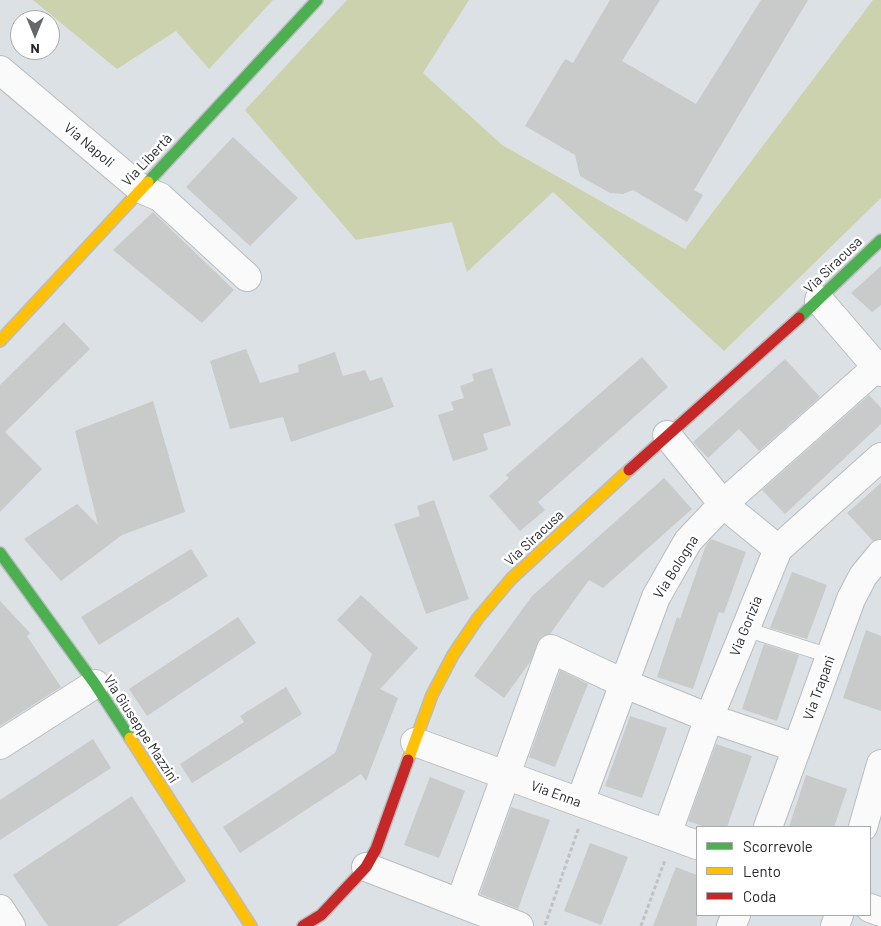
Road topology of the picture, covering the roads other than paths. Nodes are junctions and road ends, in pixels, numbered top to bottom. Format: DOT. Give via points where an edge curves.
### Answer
graph roads {
  1 [pos="318,0"];
  2 [pos="0,70"];
  3 [pos="141,189"];
  4 [pos="881,240"];
  5 [pos="247,277"];
  6 [pos="819,300"];
  7 [pos="0,341"];
  8 [pos="879,370"];
  9 [pos="667,435"];
  10 [pos="881,457"];
  11 [pos="723,504"];
  12 [pos="778,548"];
  13 [pos="0,553"];
  14 [pos="881,554"];
  15 [pos="745,629"];
  16 [pos="830,656"];
  17 [pos="623,683"];
  18 [pos="94,684"];
  19 [pos="709,718"];
  20 [pos="415,742"];
  21 [pos="0,745"];
  22 [pos="797,748"];
  23 [pos="881,764"];
  24 [pos="507,776"];
  25 [pos="580,815"];
  26 [pos="768,826"];
  27 [pos="864,826"];
  28 [pos="696,845"];
  29 [pos="666,846"];
  30 [pos="366,867"];
  31 [pos="460,903"];
  32 [pos="0,909"];
  33 [pos="11,926"];
  34 [pos="251,926"];
  35 [pos="303,926"];
  36 [pos="519,926"];
  1 -- 3 [label="street, Via Libertà"];
  2 -- 3 [label="street, Via Napoli"];
  3 -- 5 [label="street, Via Napoli" via="160,197"];
  3 -- 7 [label="street, Via Libertà"];
  4 -- 6 [label="street, Via Siracusa"];
  6 -- 8 [label="street"];
  6 -- 9 [label="street, Via Siracusa"];
  8 -- 11 [label="street, Via Bologna"];
  9 -- 11 [label="street"];
  9 -- 20 [label="street, Via Siracusa" via="511,579 478,618 453,654 436,687"];
  10 -- 12 [label="street, Via Gorizia"];
  11 -- 12 [label="street"];
  11 -- 17 [label="street, Via Bologna" via="688,541 656,597"];
  12 -- 15 [label="street, Via Gorizia"];
  13 -- 18 [label="street, Via Giuseppe Mazzini"];
  14 -- 16 [label="street, Via Trapani" via="863,576 851,599"];
  15 -- 16 [label="lane"];
  15 -- 19 [label="street, Via Gorizia"];
  16 -- 22 [label="street, Via Trapani"];
  17 -- 19 [label="street"];
  17 -- 24 [label="street" via="551,649"];
  17 -- 25 [label="street, Via Bologna"];
  18 -- 21 [label="street"];
  18 -- 34 [label="street, Via Giuseppe Mazzini"];
  19 -- 22 [label="street"];
  19 -- 29 [label="street, Via Gorizia"];
  20 -- 24 [label="street, Via Enna"];
  20 -- 30 [label="street, Via Siracusa" via="376,849"];
  22 -- 26 [label="street, Via Trapani"];
  23 -- 27 [label="street"];
  24 -- 25 [label="street, Via Enna"];
  24 -- 31 [label="street"];
  25 -- 29 [label="street, Via Enna"];
  28 -- 29 [label="street, Via Enna"];
  30 -- 31 [label="street"];
  30 -- 35 [label="street, Via Siracusa" via="321,915"];
  31 -- 36 [label="street"];
  32 -- 33 [label="street"];
}
